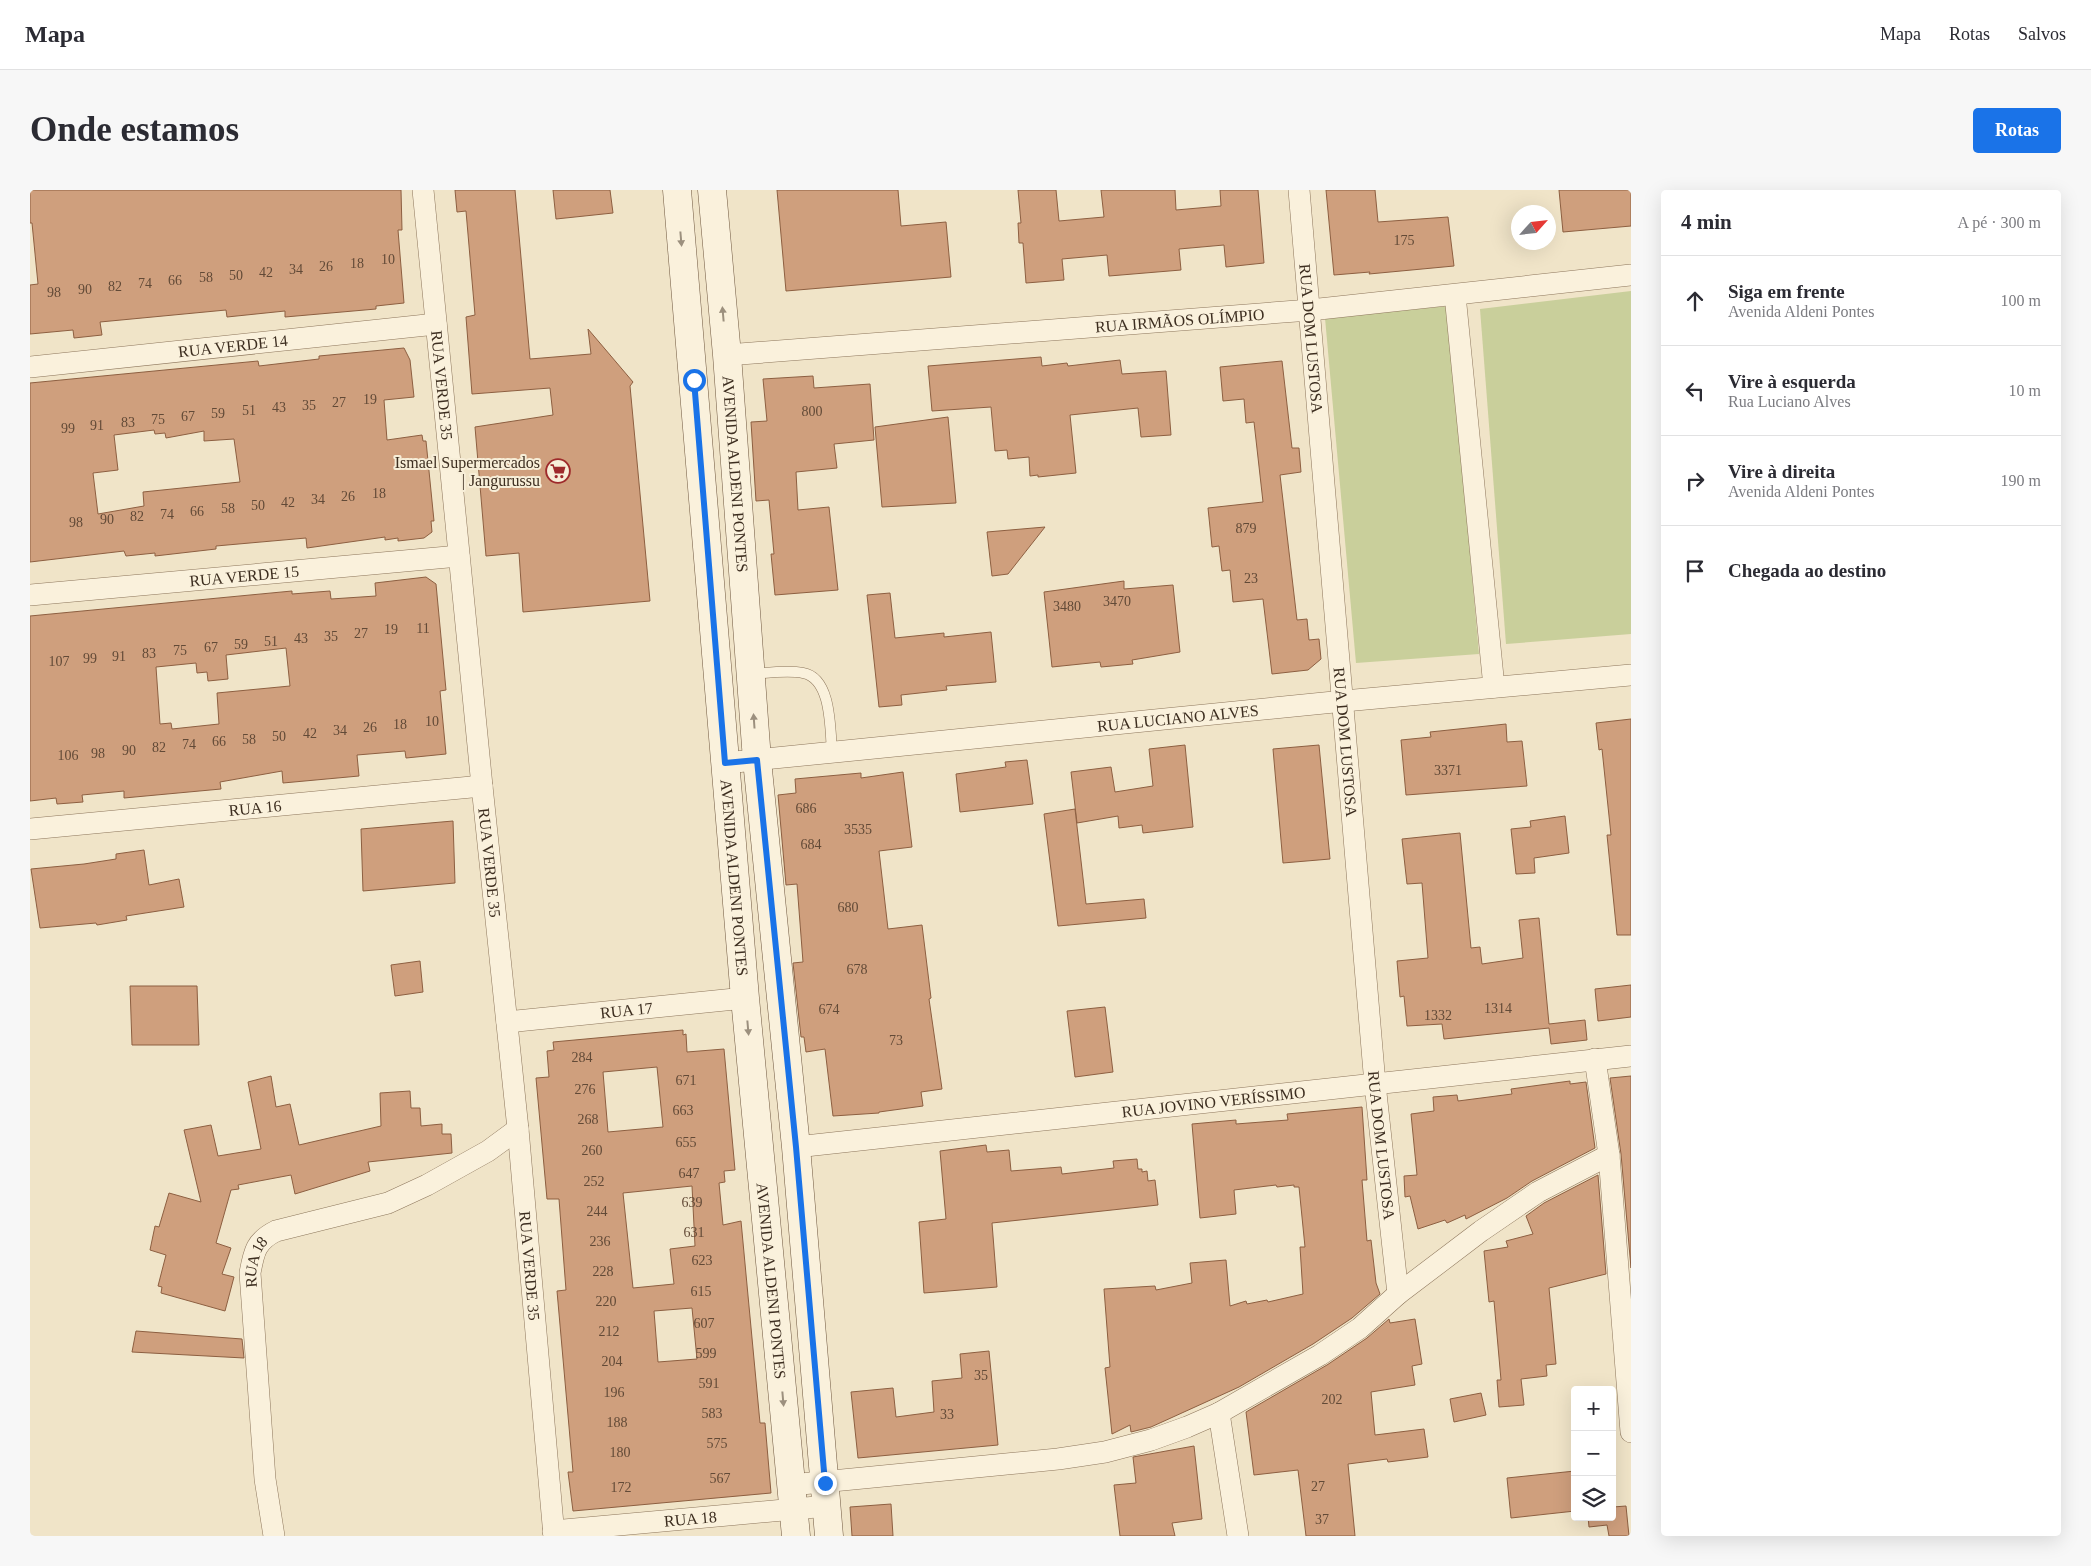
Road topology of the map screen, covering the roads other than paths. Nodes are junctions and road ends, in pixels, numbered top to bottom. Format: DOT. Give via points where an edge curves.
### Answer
graph roads {
  1 [pos="423,190"];
  2 [pos="677,190"];
  3 [pos="712,190"];
  4 [pos="1299,190"];
  5 [pos="1631,275"];
  6 [pos="1455,294"];
  7 [pos="1310,310"];
  8 [pos="436,324"];
  9 [pos="727,355"];
  10 [pos="30,367"];
  11 [pos="459,556"];
  12 [pos="30,595"];
  13 [pos="751,674"];
  14 [pos="1631,675"];
  15 [pos="1494,687"];
  16 [pos="1344,701"];
  17 [pos="832,752"];
  18 [pos="757,760"];
  19 [pos="725,763"];
  20 [pos="482,786"];
  21 [pos="30,829"];
  22 [pos="745,998"];
  23 [pos="507,1022"];
  24 [pos="1631,1056"];
  25 [pos="1595,1059"];
  26 [pos="1375,1084"];
  27 [pos="518,1129"];
  28 [pos="796,1147"];
  29 [pos="1609,1155"];
  30 [pos="1398,1294"];
  31 [pos="1219,1412"];
  32 [pos="1631,1432"];
  33 [pos="826,1495"];
  34 [pos="792,1497"];
  35 [pos="554,1534"];
  36 [pos="274,1536"];
  37 [pos="796,1536"];
  38 [pos="829,1536"];
  39 [pos="1238,1536"];
  1 -- 8 [label="street, RUA VERDE 35"];
  2 -- 19 [label="main road, AVENIDA ALDENI PONTES, one-way"];
  9 -- 3 [label="main road, AVENIDA ALDENI PONTES, one-way"];
  4 -- 7 [label="street, RUA DOM LUSTOSA"];
  5 -- 6 [label="street, RUA IRMÃOS OLÍMPIO"];
  6 -- 7 [label="street, RUA IRMÃOS OLÍMPIO"];
  6 -- 15 [label="street"];
  7 -- 9 [label="street, RUA IRMÃOS OLÍMPIO"];
  7 -- 16 [label="street, RUA DOM LUSTOSA"];
  8 -- 10 [label="street, RUA VERDE 14"];
  8 -- 11 [label="street, RUA VERDE 35"];
  9 -- 13 [label="main road, AVENIDA ALDENI PONTES"];
  11 -- 12 [label="street, RUA VERDE 15"];
  11 -- 20 [label="street, RUA VERDE 35"];
  13 -- 17 [label="lane" via="806,673 816,680 824,690 828,704"];
  18 -- 13 [label="main road, AVENIDA ALDENI PONTES, one-way"];
  14 -- 15 [label="street, RUA LUCIANO ALVES"];
  15 -- 16 [label="street, RUA LUCIANO ALVES"];
  16 -- 17 [label="street, RUA LUCIANO ALVES"];
  16 -- 26 [label="street, RUA DOM LUSTOSA"];
  17 -- 18 [label="street, RUA LUCIANO ALVES"];
  18 -- 19 [label="street, RUA LUCIANO ALVES"];
  18 -- 28 [label="main road, AVENIDA ALDENI PONTES"];
  19 -- 22 [label="main road, AVENIDA ALDENI PONTES"];
  20 -- 21 [label="street, RUA 16"];
  20 -- 23 [label="street, RUA VERDE 35"];
  22 -- 23 [label="street, RUA 17"];
  22 -- 34 [label="main road, AVENIDA ALDENI PONTES, one-way"];
  23 -- 27 [label="street, RUA VERDE 35"];
  24 -- 25 [label="street, RUA JOVINO VERÍSSIMO"];
  25 -- 26 [label="street, RUA JOVINO VERÍSSIMO"];
  25 -- 29 [label="street"];
  26 -- 28 [label="street, RUA JOVINO VERÍSSIMO"];
  26 -- 30 [label="street, RUA DOM LUSTOSA"];
  27 -- 35 [label="street, RUA VERDE 35"];
  27 -- 36 [label="street, RUA 18" via="488,1151 388,1203 276,1231 264,1237 256,1248 250,1273 265,1479"];
  28 -- 33 [label="main road, AVENIDA ALDENI PONTES"];
  29 -- 30 [label="street, RUA 18" via="1538,1192 1480,1231"];
  29 -- 32 [label="street"];
  30 -- 31 [label="street, RUA 18" via="1360,1328 1328,1350"];
  31 -- 33 [label="street, RUA 18" via="1151,1440 1105,1452"];
  31 -- 39 [label="street"];
  33 -- 34 [label="street, RUA 18"];
  33 -- 38 [label="main road, AVENIDA ALDENI PONTES"];
  34 -- 35 [label="street, RUA 18"];
  34 -- 37 [label="main road, AVENIDA ALDENI PONTES"];
}
